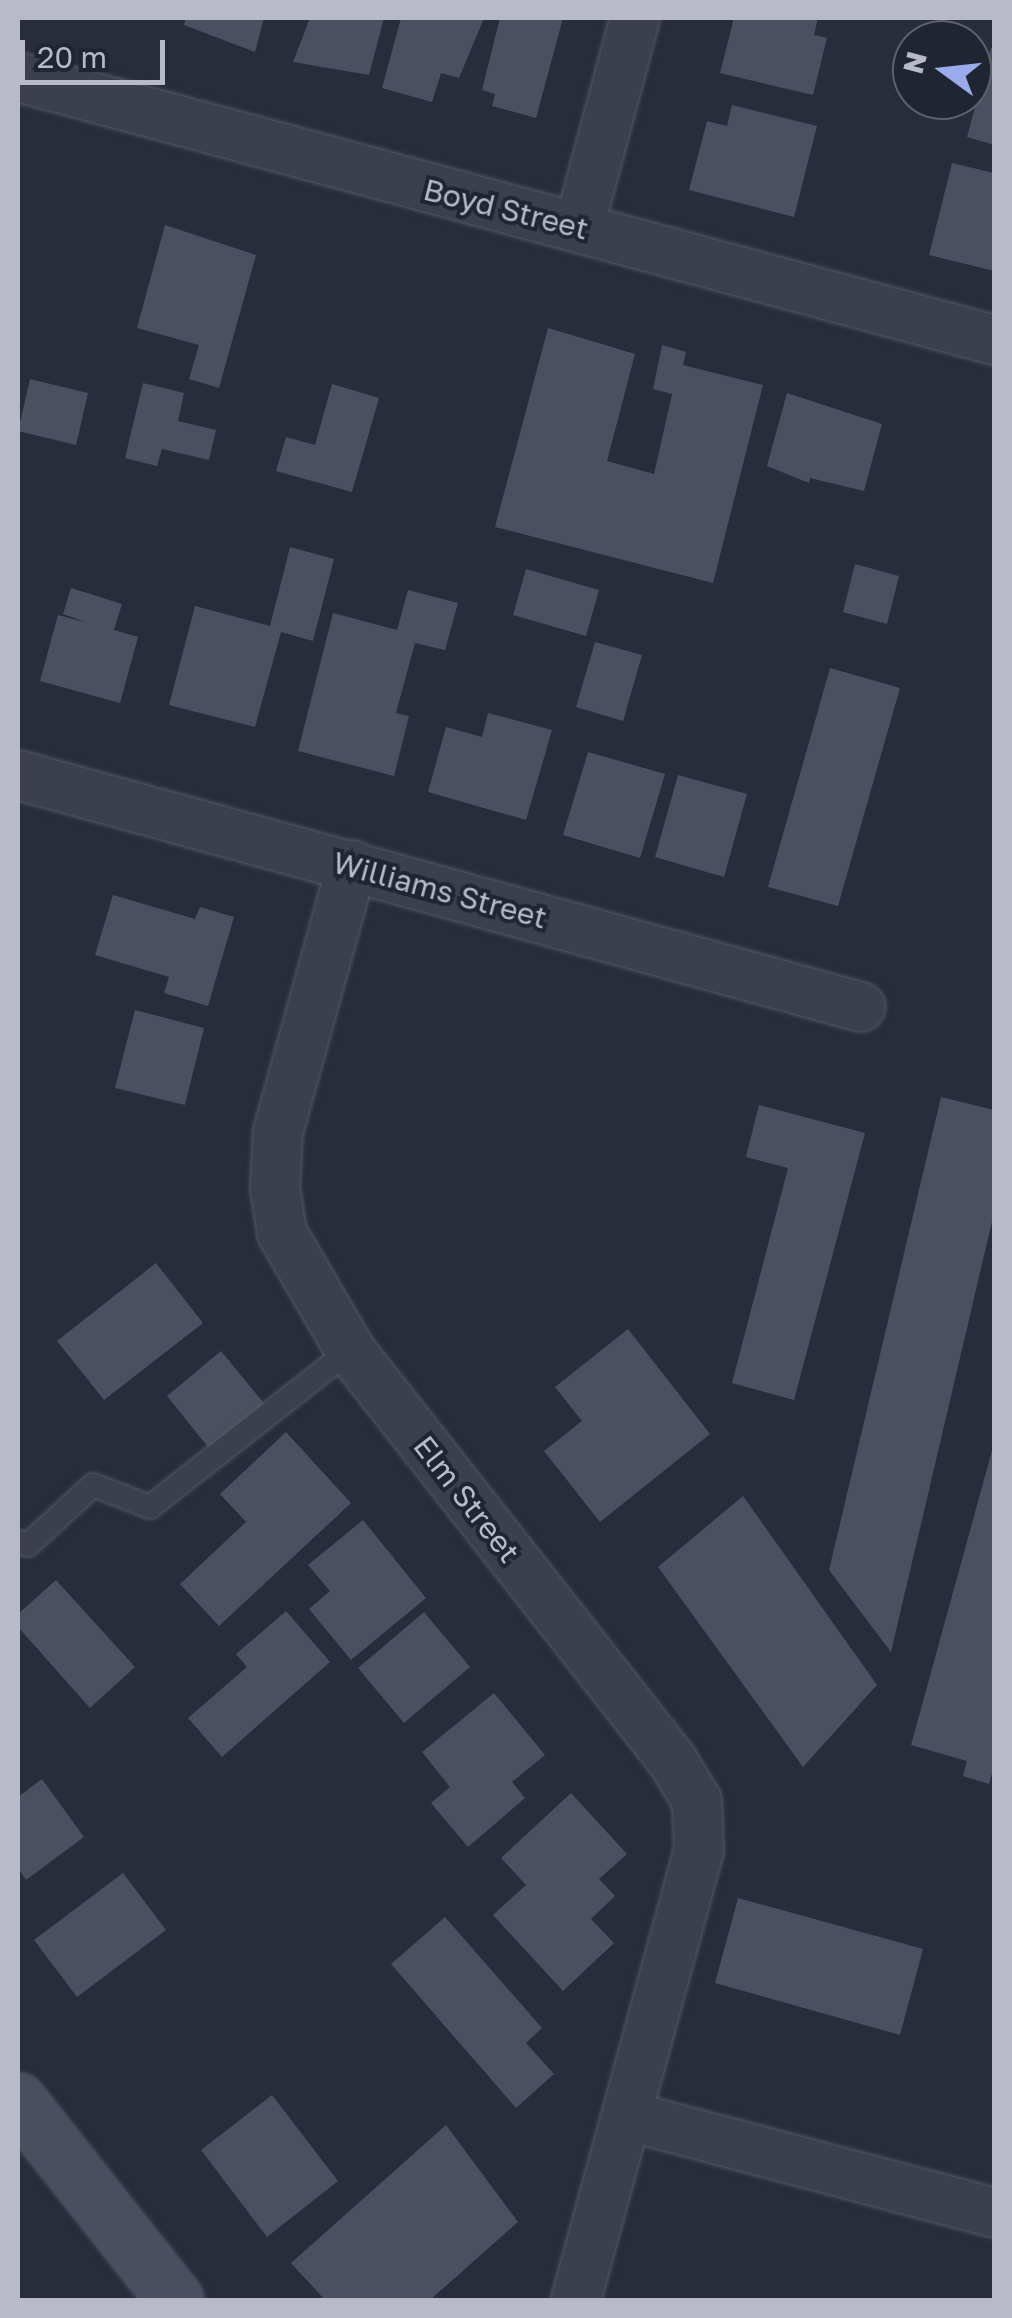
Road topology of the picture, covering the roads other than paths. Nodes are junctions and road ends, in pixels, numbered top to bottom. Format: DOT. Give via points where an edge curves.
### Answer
graph roads {
  1 [pos="634,18"];
  2 [pos="18,78"];
  3 [pos="580,227"];
  4 [pos="994,340"];
  5 [pos="18,776"];
  6 [pos="352,865"];
  7 [pos="861,1007"];
  8 [pos="350,1350"];
  9 [pos="18,1542"];
  10 [pos="18,2101"];
  11 [pos="628,2116"];
  12 [pos="994,2213"];
  13 [pos="175,2300"];
  14 [pos="576,2300"];
  1 -- 3 [label="street"];
  2 -- 3 [label="street, Boyd Street"];
  3 -- 4 [label="street, Boyd Street"];
  5 -- 6 [label="street, Williams Street"];
  6 -- 7 [label="street, Williams Street"];
  6 -- 8 [label="street, Elm Street" via="278,1131 275,1188 282,1233 302,1277"];
  8 -- 9 [label="lane" via="150,1507 93,1485 28,1545"];
  8 -- 11 [label="street, Elm Street" via="672,1760 697,1801 700,1850"];
  10 -- 13 [label="main road"];
  11 -- 12 [label="street"];
  11 -- 14 [label="street, Elm Street"];
}
